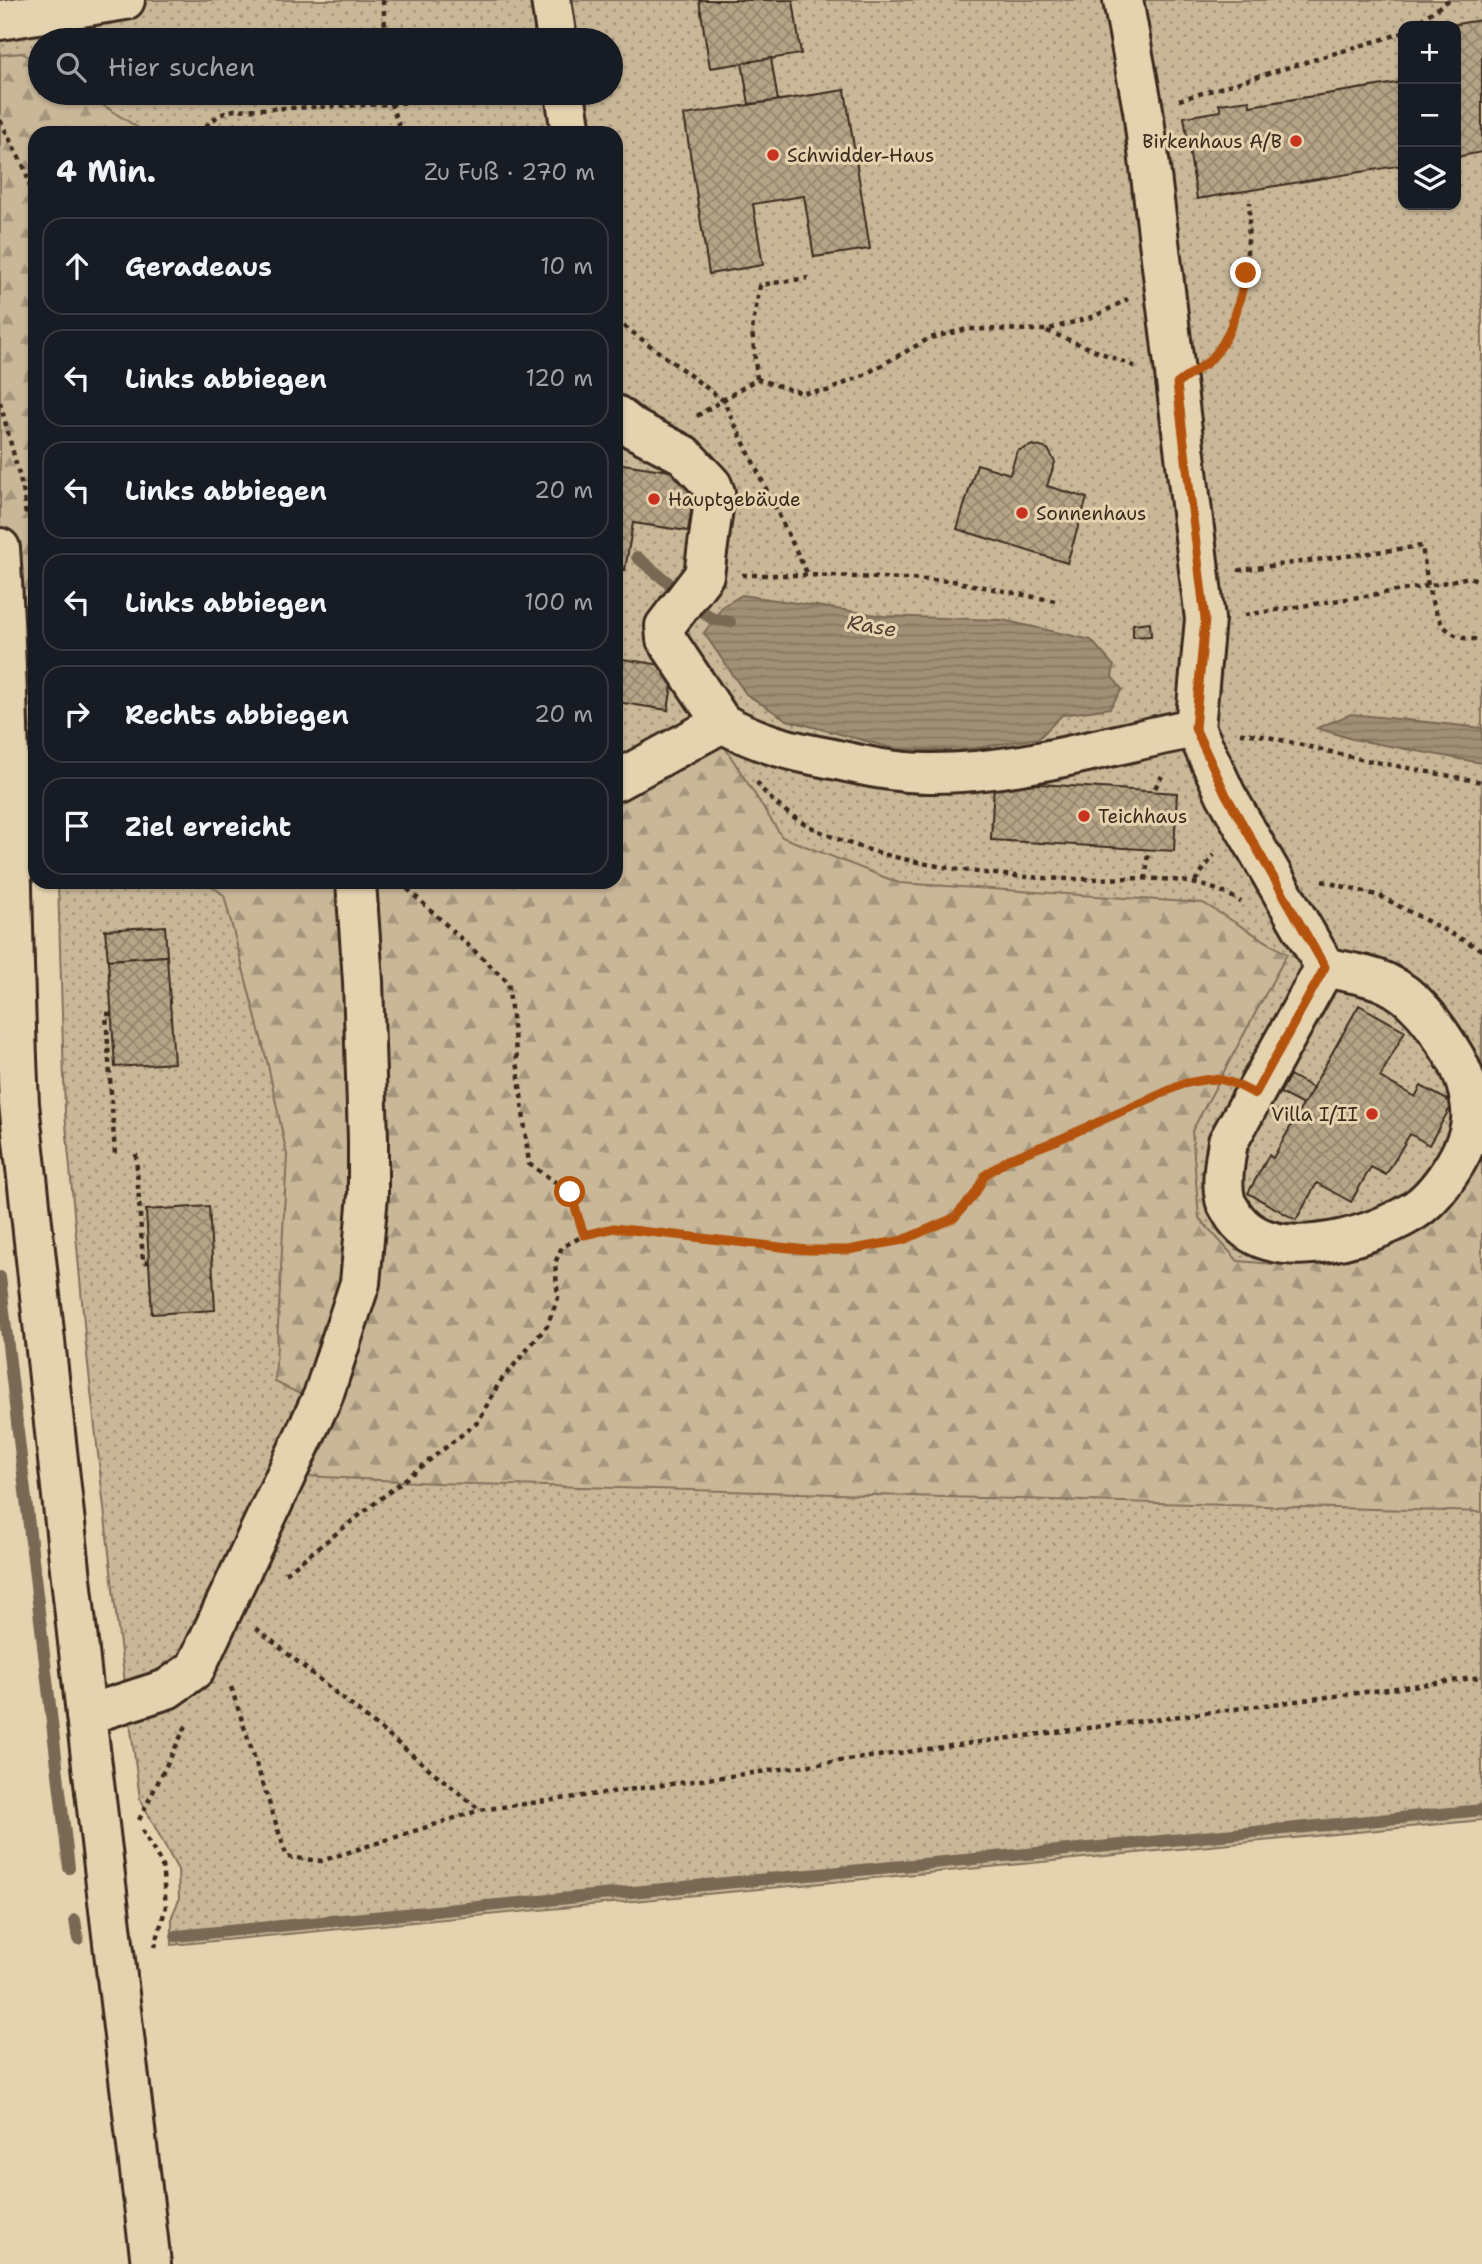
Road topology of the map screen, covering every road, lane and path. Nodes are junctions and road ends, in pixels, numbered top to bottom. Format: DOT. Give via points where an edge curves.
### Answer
graph roads {
  1 [pos="125,0"];
  2 [pos="383,0"];
  3 [pos="551,0"];
  4 [pos="1123,0"];
  5 [pos="1449,0"];
  6 [pos="0,20"];
  7 [pos="1419,21"];
  8 [pos="385,28"];
  9 [pos="555,28"];
  10 [pos="1398,36"];
  11 [pos="365,105"];
  12 [pos="391,105"];
  13 [pos="567,105"];
  14 [pos="1143,110"];
  15 [pos="0,120"];
  16 [pos="206,126"];
  17 [pos="399,126"];
  18 [pos="570,126"];
  19 [pos="28,180"];
  20 [pos="1250,202"];
  21 [pos="808,278"];
  22 [pos="1164,280"];
  23 [pos="623,325"];
  24 [pos="1046,330"];
  25 [pos="757,379"];
  26 [pos="1177,384"];
  27 [pos="723,400"];
  28 [pos="694,418"];
  29 [pos="623,420"];
  30 [pos="0,548"];
  31 [pos="808,575"];
  32 [pos="1242,581"];
  33 [pos="1482,582"];
  34 [pos="1428,586"];
  35 [pos="692,592"];
  36 [pos="1060,603"];
  37 [pos="1245,603"];
  38 [pos="1247,614"];
  39 [pos="1205,619"];
  40 [pos="1482,639"];
  41 [pos="730,727"];
  42 [pos="1195,728"];
  43 [pos="623,778"];
  44 [pos="1482,782"];
  45 [pos="1148,849"];
  46 [pos="1267,867"];
  47 [pos="1146,880"];
  48 [pos="356,889"];
  49 [pos="408,889"];
  50 [pos="1248,906"];
  51 [pos="1482,950"];
  52 [pos="1325,967"];
  53 [pos="111,1014"];
  54 [pos="1255,1094"];
  55 [pos="136,1154"];
  56 [pos="115,1156"];
  57 [pos="584,1235"];
  58 [pos="149,1262"];
  59 [pos="281,1578"];
  60 [pos="219,1618"];
  61 [pos="195,1669"];
  62 [pos="234,1677"];
  63 [pos="1482,1677"];
  64 [pos="86,1715"];
  65 [pos="480,1810"];
  66 [pos="137,1823"];
  67 [pos="151,2264"];
  1 -- 6 [label="street"];
  2 -- 8 [label="path"];
  3 -- 9 [label="street"];
  4 -- 14 [label="street"];
  5 -- 7 [label="path"];
  10 -- 14 [label="path"];
  11 -- 16 [label="path" via="234,110"];
  12 -- 17 [label="path"];
  13 -- 18 [label="street"];
  14 -- 22 [label="street"];
  15 -- 19 [label="path"];
  20 -- 26 [label="path" via="1246,273 1229,330 1210,359"];
  21 -- 25 [label="path" via="760,285 752,330"];
  22 -- 24 [label="path" via="1095,316"];
  22 -- 26 [label="street"];
  23 -- 27 [label="path"];
  24 -- 25 [label="path" via="967,329 930,338 827,391 801,393"];
  24 -- 26 [label="path"];
  25 -- 27 [label="path"];
  26 -- 39 [label="street"];
  27 -- 28 [label="path"];
  27 -- 31 [label="path"];
  29 -- 35 [label="street" via="684,456 712,485 715,500"];
  30 -- 64 [label="street" via="19,1104"];
  31 -- 35 [label="path"];
  31 -- 36 [label="path" via="953,581"];
  32 -- 34 [label="path" via="1240,570 1422,545"];
  33 -- 34 [label="path" via="1469,577"];
  34 -- 38 [label="path"];
  34 -- 40 [label="path" via="1438,620 1452,634"];
  35 -- 41 [label="street" via="665,626 666,639"];
  37 -- 38 [label="path"];
  38 -- 39 [label="path"];
  39 -- 42 [label="street"];
  41 -- 42 [label="street" via="778,748 927,773 1052,759"];
  41 -- 43 [label="street"];
  41 -- 47 [label="path" via="762,790 789,813 846,844 904,860 1030,878"];
  42 -- 44 [label="path" via="1259,735"];
  42 -- 46 [label="street"];
  45 -- 47 [label="path"];
  46 -- 51 [label="path" via="1380,896"];
  46 -- 52 [label="street"];
  47 -- 50 [label="path" via="1195,881"];
  48 -- 60 [label="street" via="368,1139 360,1283 323,1396"];
  49 -- 57 [label="path" via="508,982 529,1164 570,1192"];
  52 -- 54 [label="street"];
  52 -- 54 [label="street" via="1386,983 1414,1002 1435,1026 1465,1077 1471,1120 1464,1147 1423,1203 1378,1230 1329,1242 1264,1240 1239,1224 1225,1201 1228,1142"];
  53 -- 56 [label="path" via="106,1014"];
  54 -- 57 [label="path" via="1230,1080 1183,1084 1009,1159 985,1175 954,1218 903,1240 848,1250 807,1250 614,1228"];
  55 -- 58 [label="path" via="143,1262"];
  57 -- 59 [label="path" via="562,1248 555,1263 558,1298 547,1326 499,1383 478,1422"];
  60 -- 61 [label="street"];
  60 -- 65 [label="path"];
  61 -- 64 [label="street" via="167,1689"];
  61 -- 66 [label="path" via="207,1684"];
  62 -- 65 [label="path" via="230,1689 287,1857 321,1861"];
  63 -- 65 [label="path"];
  64 -- 67 [label="street"];
}
